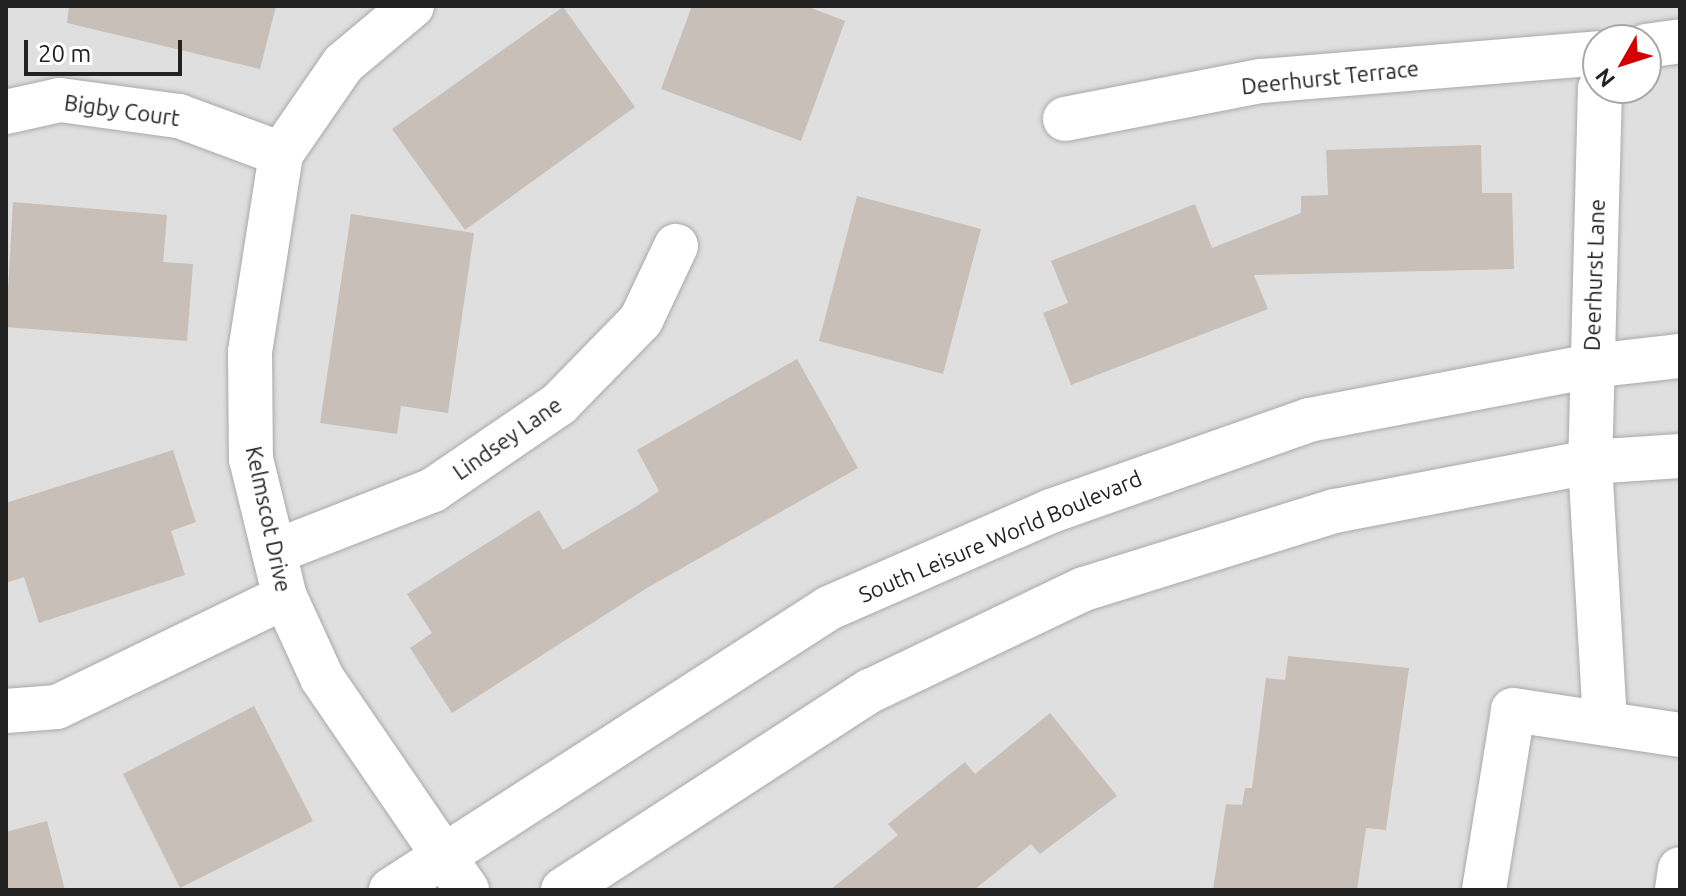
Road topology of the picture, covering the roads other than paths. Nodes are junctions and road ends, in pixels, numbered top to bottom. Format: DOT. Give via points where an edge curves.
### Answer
graph roads {
  1 [pos="412,6"];
  2 [pos="1582,54"];
  3 [pos="1599,104"];
  4 [pos="6,112"];
  5 [pos="1065,119"];
  6 [pos="281,154"];
  7 [pos="676,246"];
  8 [pos="1680,356"];
  9 [pos="1591,366"];
  10 [pos="1680,456"];
  11 [pos="1590,462"];
  12 [pos="274,552"];
  13 [pos="285,597"];
  14 [pos="6,711"];
  15 [pos="1605,723"];
  16 [pos="1680,735"];
  17 [pos="1680,869"];
  18 [pos="455,873"];
  19 [pos="391,890"];
  20 [pos="563,890"];
  21 [pos="1484,890"];
  22 [pos="1677,890"];
  1 -- 6 [label="street, Kelmscot Drive" via="343,64"];
  2 -- 5 [label="street, Deerhurst Terrace" via="1261,81"];
  3 -- 9 [label="street, Deerhurst Lane"];
  4 -- 6 [label="street, Bigby Court" via="60,100 179,116"];
  6 -- 12 [label="street, Kelmscot Drive" via="250,352 251,459"];
  7 -- 12 [label="street, Lindsey Lane" via="641,320 559,404 433,490"];
  8 -- 9 [label="street, South Leisure World Boulevard"];
  9 -- 11 [label="street, Deerhurst Lane"];
  9 -- 18 [label="street, South Leisure World Boulevard" via="1309,420 1051,511 829,608"];
  10 -- 11 [label="street"];
  11 -- 15 [label="street, Deerhurst Lane"];
  11 -- 20 [label="street" via="1335,511 1084,589 870,691"];
  12 -- 13 [label="street, Kelmscot Drive"];
  13 -- 14 [label="street" via="57,707"];
  13 -- 18 [label="street, Kelmscot Drive" via="322,678"];
  15 -- 16 [label="street"];
  15 -- 21 [label="street" via="1513,710"];
  17 -- 22 [label="street"];
  18 -- 19 [label="street, South Leisure World Boulevard"];
}
